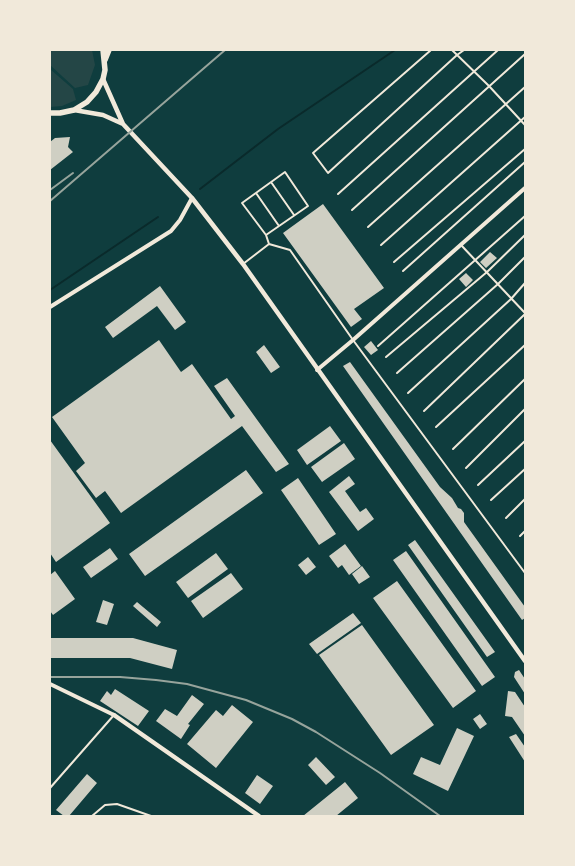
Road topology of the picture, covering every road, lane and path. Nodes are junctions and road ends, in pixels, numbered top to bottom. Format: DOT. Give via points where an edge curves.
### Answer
graph roads {
  1 [pos="103,50"];
  2 [pos="109,50"];
  3 [pos="431,50"];
  4 [pos="452,50"];
  5 [pos="464,50"];
  6 [pos="498,50"];
  7 [pos="525,54"];
  8 [pos="457,55"];
  9 [pos="105,60"];
  10 [pos="474,71"];
  11 [pos="103,79"];
  12 [pos="489,86"];
  13 [pos="525,87"];
  14 [pos="506,104"];
  15 [pos="74,110"];
  16 [pos="50,113"];
  17 [pos="60,113"];
  18 [pos="525,116"];
  19 [pos="50,119"];
  20 [pos="521,120"];
  21 [pos="123,124"];
  22 [pos="525,125"];
  23 [pos="525,149"];
  24 [pos="525,162"];
  25 [pos="271,182"];
  26 [pos="525,188"];
  27 [pos="256,193"];
  28 [pos="338,194"];
  29 [pos="192,198"];
  30 [pos="352,210"];
  31 [pos="294,215"];
  32 [pos="525,216"];
  33 [pos="279,226"];
  34 [pos="368,227"];
  35 [pos="266,235"];
  36 [pos="525,235"];
  37 [pos="269,244"];
  38 [pos="381,244"];
  39 [pos="461,245"];
  40 [pos="525,256"];
  41 [pos="476,260"];
  42 [pos="394,262"];
  43 [pos="243,264"];
  44 [pos="403,271"];
  45 [pos="487,272"];
  46 [pos="525,283"];
  47 [pos="498,284"];
  48 [pos="511,299"];
  49 [pos="50,307"];
  50 [pos="525,313"];
  51 [pos="354,340"];
  52 [pos="525,345"];
  53 [pos="378,346"];
  54 [pos="386,357"];
  55 [pos="317,370"];
  56 [pos="397,373"];
  57 [pos="525,379"];
  58 [pos="408,393"];
  59 [pos="525,409"];
  60 [pos="424,411"];
  61 [pos="436,428"];
  62 [pos="525,441"];
  63 [pos="453,449"];
  64 [pos="466,468"];
  65 [pos="525,469"];
  66 [pos="478,484"];
  67 [pos="491,500"];
  68 [pos="525,500"];
  69 [pos="506,518"];
  70 [pos="525,531"];
  71 [pos="520,536"];
  72 [pos="525,573"];
  73 [pos="525,661"];
  74 [pos="50,684"];
  75 [pos="114,715"];
  76 [pos="50,788"];
  77 [pos="92,816"];
  78 [pos="151,816"];
  79 [pos="259,816"];
  1 -- 9 [label="main road"];
  2 -- 9 [label="main road"];
  3 -- 8 [label="lane" via="313,153 328,173"];
  4 -- 8 [label="lane"];
  5 -- 8 [label="lane"];
  6 -- 10 [label="lane"];
  7 -- 12 [label="lane"];
  8 -- 10 [label="lane"];
  9 -- 11 [label="main road"];
  10 -- 12 [label="lane"];
  10 -- 28 [label="lane"];
  11 -- 15 [label="main road" via="87,102"];
  11 -- 21 [label="street"];
  12 -- 14 [label="lane"];
  12 -- 30 [label="lane"];
  13 -- 14 [label="lane"];
  14 -- 20 [label="lane"];
  14 -- 34 [label="lane"];
  15 -- 17 [label="main road"];
  15 -- 21 [label="street" via="103,115"];
  16 -- 17 [label="main road"];
  17 -- 19 [label="main road"];
  18 -- 20 [label="lane"];
  20 -- 22 [label="lane"];
  20 -- 38 [label="lane"];
  21 -- 29 [label="street"];
  23 -- 42 [label="lane"];
  24 -- 44 [label="lane"];
  25 -- 27 [label="lane"];
  25 -- 31 [label="lane"];
  25 -- 31 [label="lane" via="285,172 308,206"];
  26 -- 39 [label="street"];
  27 -- 33 [label="lane"];
  27 -- 35 [label="lane" via="242,203"];
  29 -- 43 [label="street"];
  29 -- 49 [label="street" via="171,231"];
  31 -- 33 [label="lane"];
  32 -- 41 [label="lane"];
  33 -- 35 [label="lane"];
  35 -- 37 [label="lane"];
  36 -- 45 [label="lane"];
  37 -- 43 [label="lane"];
  37 -- 51 [label="lane" via="290,250"];
  39 -- 41 [label="lane"];
  39 -- 51 [label="street"];
  40 -- 47 [label="lane"];
  41 -- 45 [label="lane"];
  41 -- 53 [label="lane"];
  43 -- 55 [label="street"];
  45 -- 47 [label="lane"];
  45 -- 54 [label="lane"];
  46 -- 48 [label="lane"];
  47 -- 48 [label="lane"];
  47 -- 56 [label="lane"];
  48 -- 50 [label="lane"];
  48 -- 58 [label="lane"];
  50 -- 60 [label="lane"];
  51 -- 55 [label="street"];
  51 -- 72 [label="lane"];
  52 -- 61 [label="lane"];
  55 -- 73 [label="street"];
  57 -- 63 [label="lane"];
  59 -- 64 [label="lane"];
  62 -- 66 [label="lane"];
  65 -- 67 [label="lane"];
  68 -- 69 [label="lane"];
  70 -- 71 [label="lane"];
  74 -- 75 [label="street"];
  75 -- 76 [label="lane"];
  75 -- 79 [label="street"];
  77 -- 78 [label="lane" via="105,805 117,804"];
}
